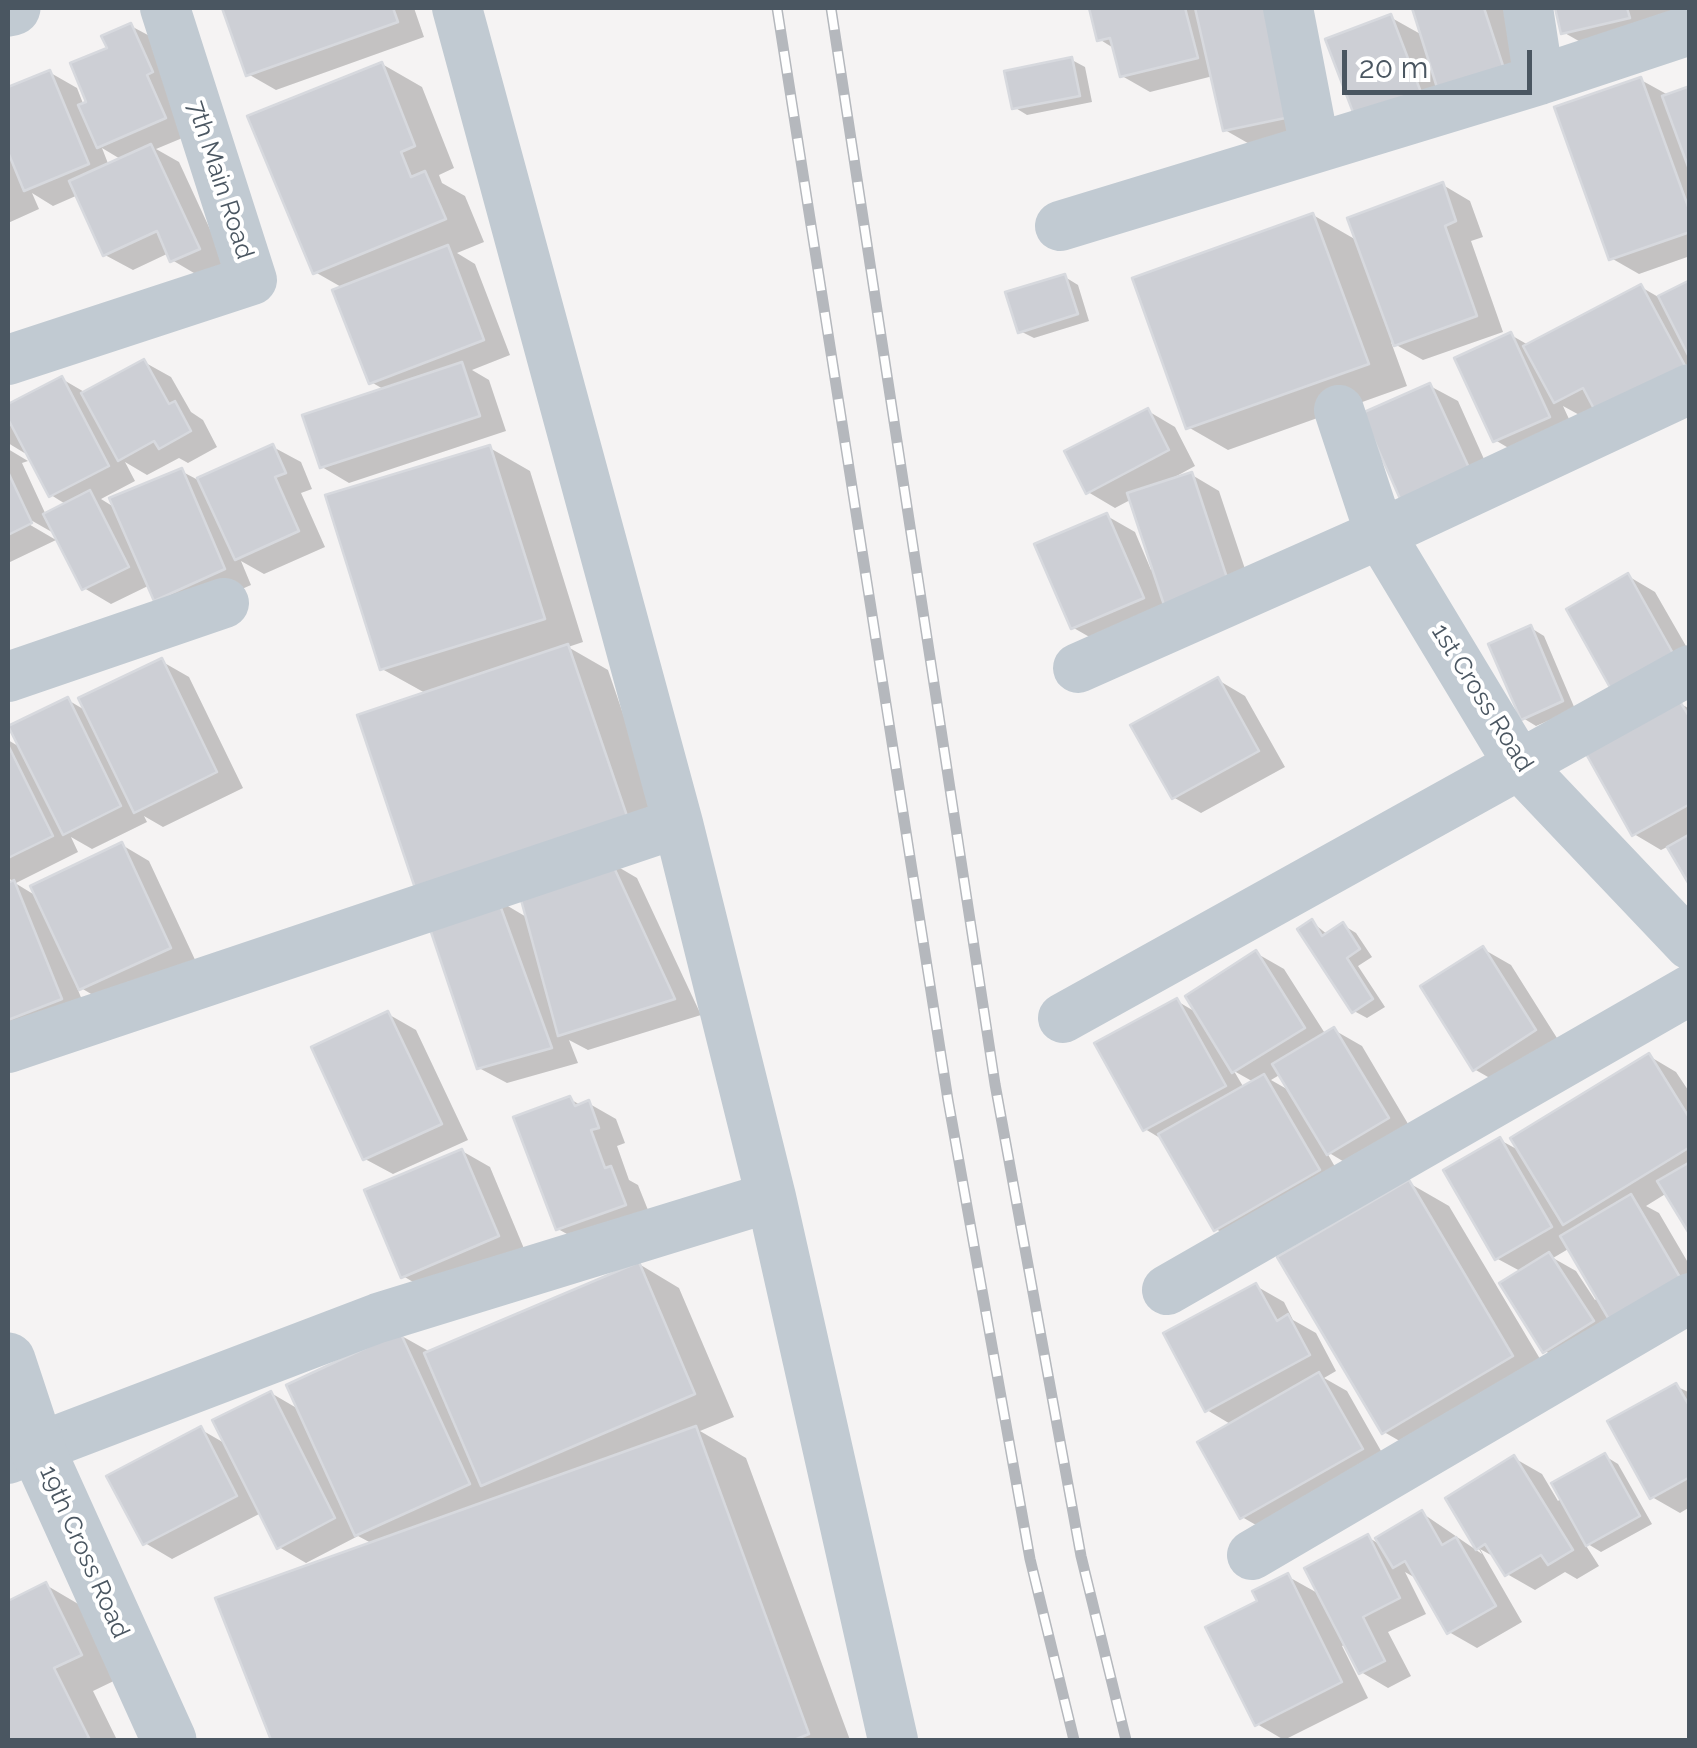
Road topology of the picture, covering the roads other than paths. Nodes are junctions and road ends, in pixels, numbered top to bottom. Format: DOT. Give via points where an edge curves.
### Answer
graph roads {
  1 [pos="165,8"];
  2 [pos="458,8"];
  3 [pos="1288,8"];
  4 [pos="1528,8"];
  5 [pos="1690,30"];
  6 [pos="1539,80"];
  7 [pos="1315,148"];
  8 [pos="1060,226"];
  9 [pos="8,360"];
  10 [pos="1690,389"];
  11 [pos="1339,410"];
  12 [pos="1380,534"];
  13 [pos="224,603"];
  14 [pos="1078,668"];
  15 [pos="1690,670"];
  16 [pos="8,677"];
  17 [pos="1520,766"];
  18 [pos="678,823"];
  19 [pos="1690,945"];
  20 [pos="1690,990"];
  21 [pos="1062,1018"];
  22 [pos="8,1048"];
  23 [pos="771,1197"];
  24 [pos="1166,1290"];
  25 [pos="1690,1298"];
  26 [pos="8,1360"];
  27 [pos="22,1453"];
  28 [pos="1252,1555"];
  29 [pos="170,1740"];
  30 [pos="893,1740"];
  1 -- 9 [label="street, 7th Main Road" via="252,280"];
  2 -- 18 [label="street"];
  3 -- 7 [label="street"];
  4 -- 6 [label="street"];
  5 -- 6 [label="street"];
  6 -- 7 [label="street"];
  7 -- 8 [label="street"];
  10 -- 12 [label="street"];
  11 -- 12 [label="street, 1st Cross Road"];
  12 -- 14 [label="street"];
  12 -- 17 [label="street, 1st Cross Road"];
  13 -- 16 [label="street"];
  15 -- 17 [label="street"];
  17 -- 19 [label="street, 1st Cross Road"];
  17 -- 21 [label="street"];
  18 -- 22 [label="street"];
  18 -- 23 [label="street"];
  20 -- 24 [label="street"];
  23 -- 27 [label="street" via="378,1318"];
  23 -- 30 [label="street"];
  25 -- 28 [label="street"];
  26 -- 27 [label="street, 19th Cross Road"];
  27 -- 29 [label="street, 19th Cross Road"];
}
